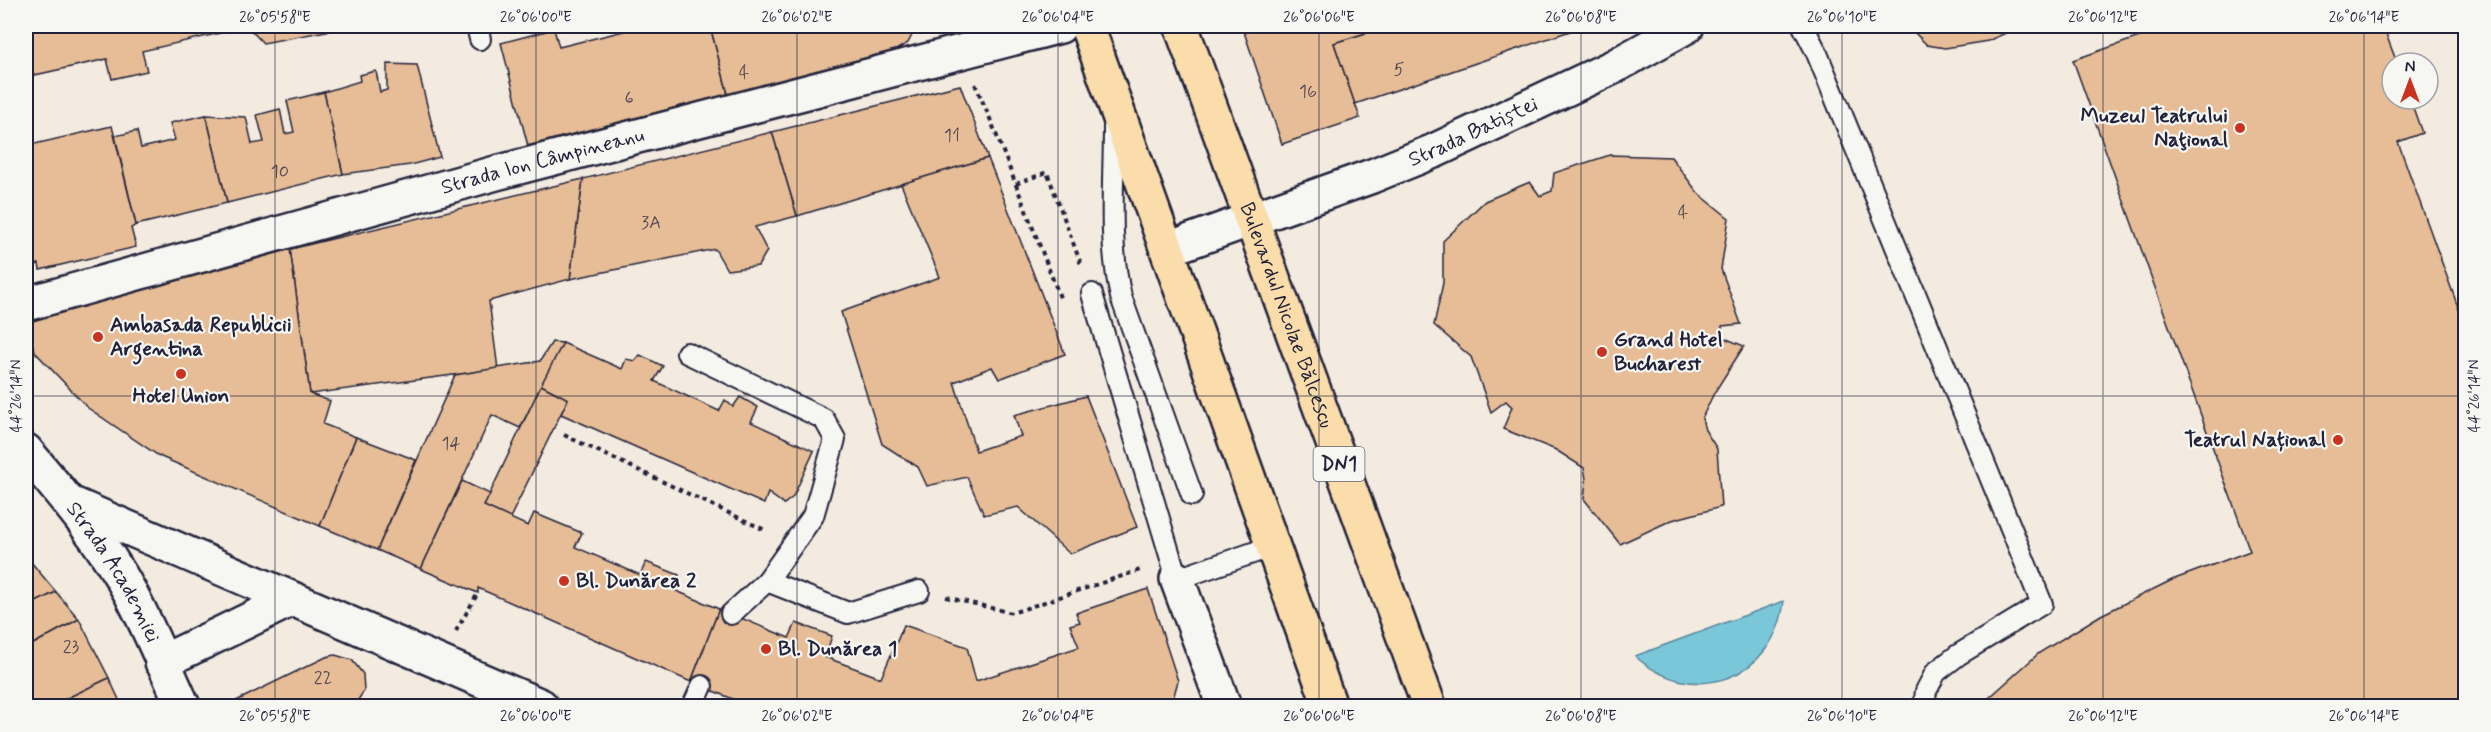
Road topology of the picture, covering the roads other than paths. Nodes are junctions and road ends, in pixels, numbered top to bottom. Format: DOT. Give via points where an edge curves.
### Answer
graph roads {
  1 [pos="1060,26"];
  2 [pos="1087,26"];
  3 [pos="1181,26"];
  4 [pos="1687,26"];
  5 [pos="1803,26"];
  6 [pos="1115,103"];
  7 [pos="1250,220"];
  8 [pos="1168,249"];
  9 [pos="1092,294"];
  10 [pos="26,304"];
  11 [pos="687,353"];
  12 [pos="26,451"];
  13 [pos="1192,495"];
  14 [pos="70,503"];
  15 [pos="1273,546"];
  16 [pos="1174,571"];
  17 [pos="767,581"];
  18 [pos="919,591"];
  19 [pos="292,599"];
  20 [pos="731,614"];
  21 [pos="162,662"];
  22 [pos="702,686"];
  23 [pos="183,706"];
  24 [pos="541,706"];
  25 [pos="693,706"];
  26 [pos="1224,706"];
  27 [pos="1330,706"];
  28 [pos="1429,706"];
  29 [pos="1924,706"];
  1 -- 10 [label="street, Strada Ion Câmpineanu" via="496,173"];
  2 -- 6 [label="main road"];
  3 -- 7 [label="main road, Bulevardul Nicolae Bălcescu / DN1"];
  4 -- 7 [label="street, Strada Batiștei" via="1613,68 1434,152"];
  5 -- 29 [label="lane" via="2042,604 1936,672 1926,691"];
  6 -- 8 [label="main road"];
  6 -- 13 [label="lane" via="1117,277"];
  7 -- 8 [label="street, Strada Batiștei"];
  7 -- 28 [label="main road, Bulevardul Nicolae Bălcescu / DN1"];
  8 -- 15 [label="main road"];
  9 -- 16 [label="lane"];
  11 -- 17 [label="lane" via="824,419 835,440 813,516"];
  12 -- 14 [label="street, Strada Academiei"];
  14 -- 19 [label="street"];
  14 -- 21 [label="street, Strada Academiei" via="127,587"];
  15 -- 16 [label="lane"];
  15 -- 27 [label="main road"];
  16 -- 26 [label="street"];
  17 -- 18 [label="lane" via="848,613"];
  17 -- 20 [label="lane"];
  19 -- 21 [label="street"];
  19 -- 24 [label="street"];
  21 -- 23 [label="street, Strada Academiei"];
  22 -- 25 [label="lane"];
}
